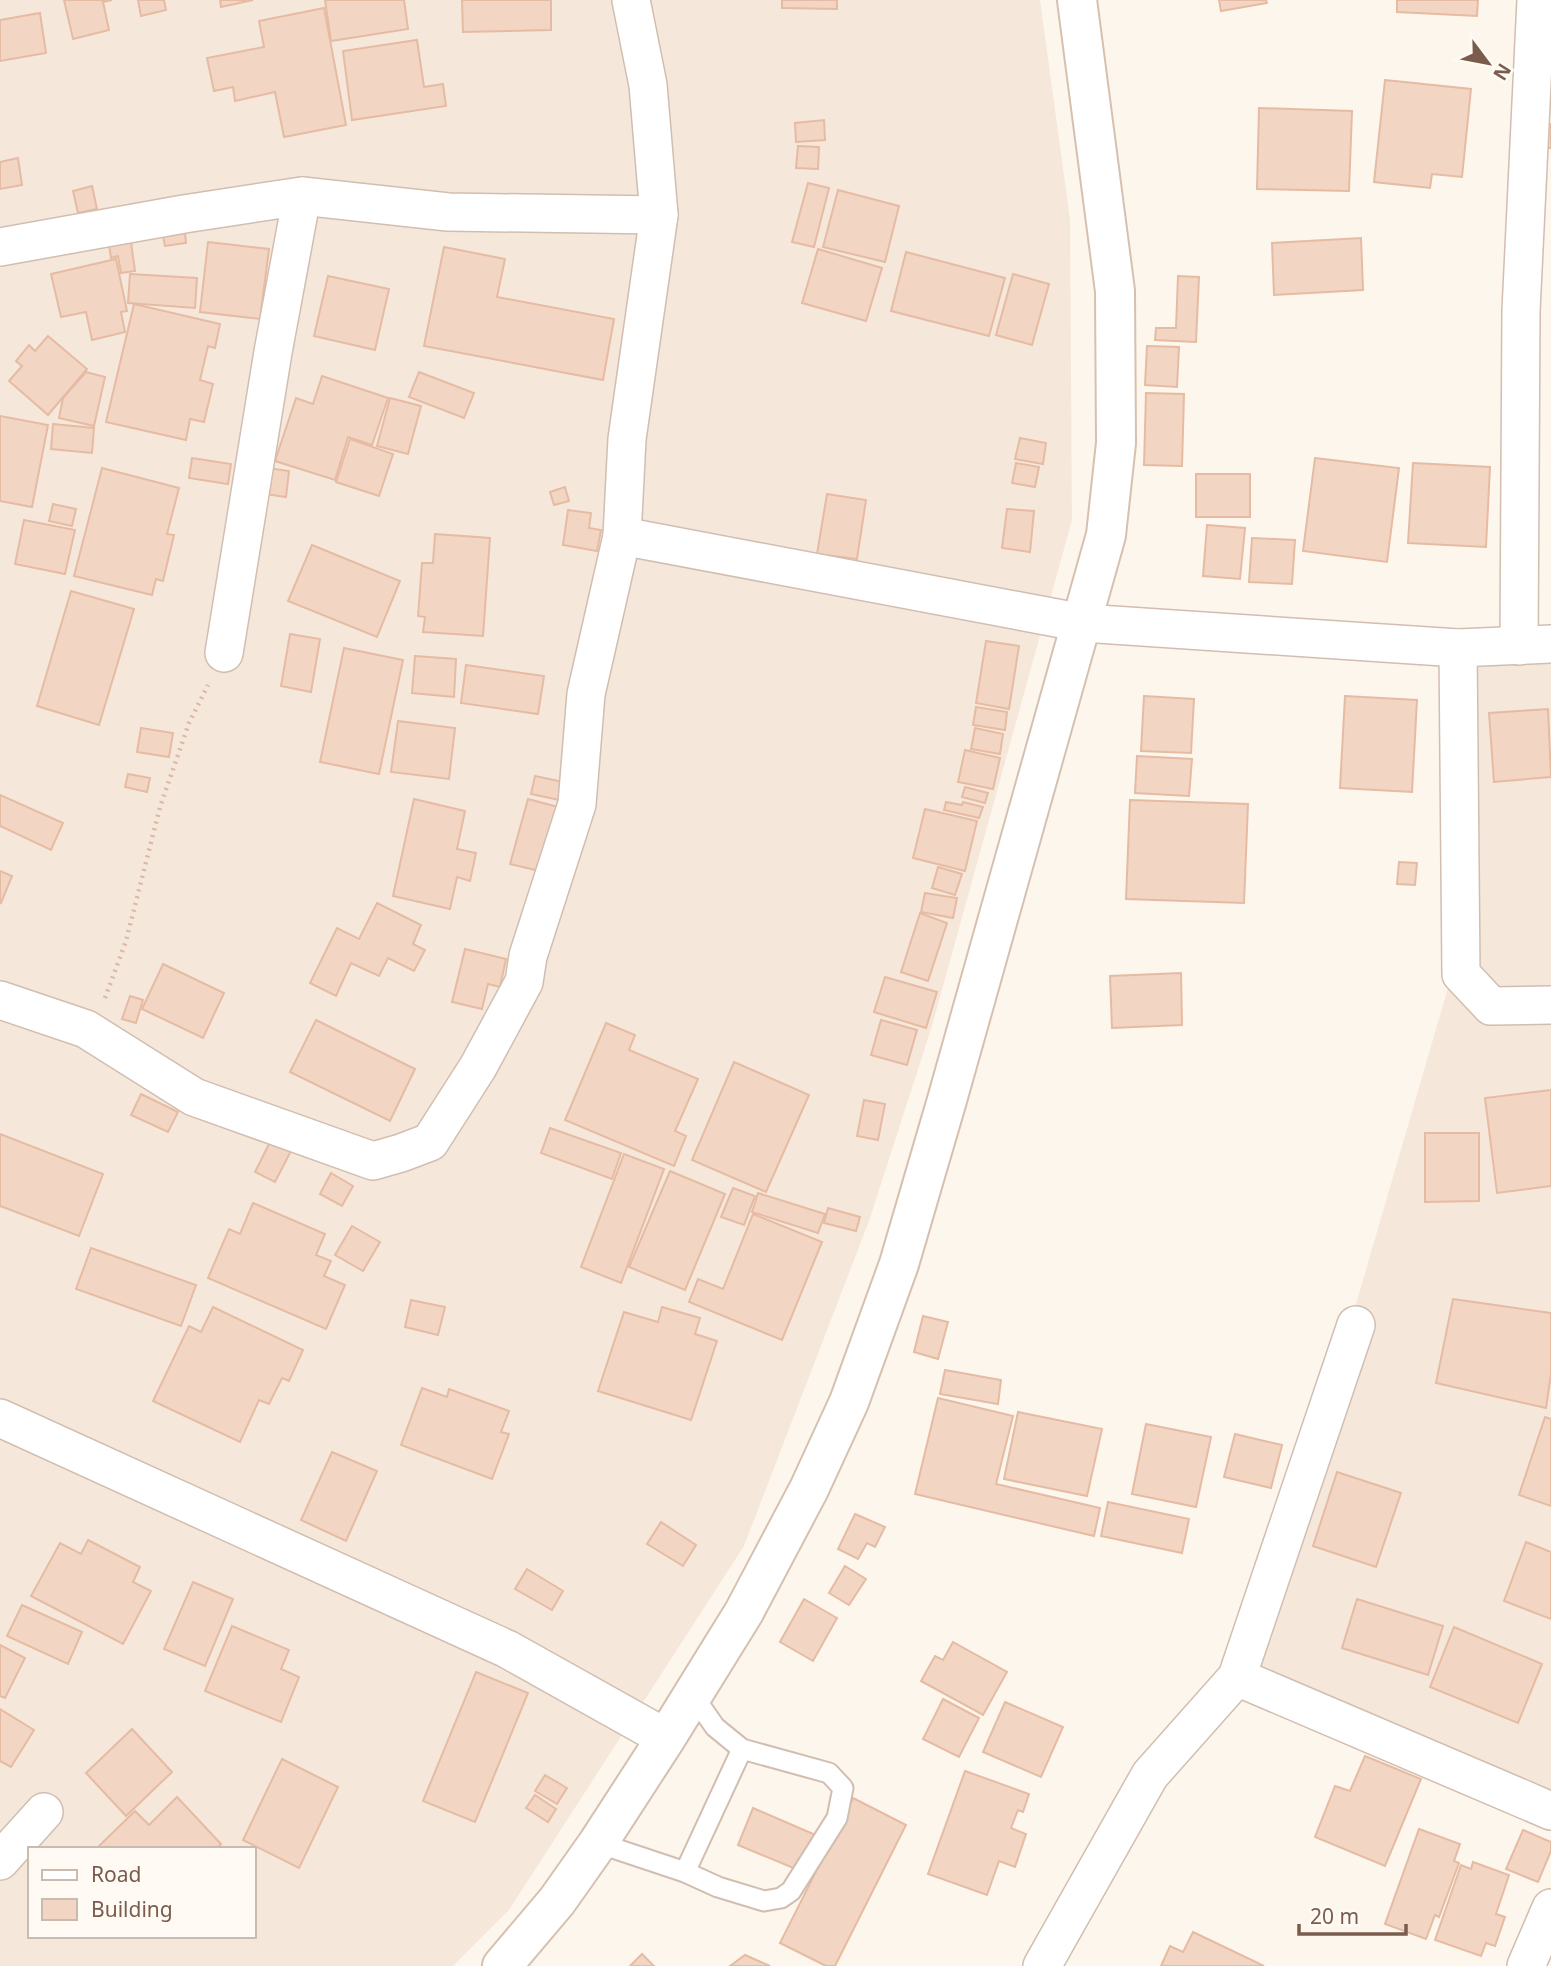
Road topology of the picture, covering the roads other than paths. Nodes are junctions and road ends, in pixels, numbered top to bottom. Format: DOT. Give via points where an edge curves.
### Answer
graph roads {
  1 [pos="631,0"];
  2 [pos="1077,0"];
  3 [pos="1536,0"];
  4 [pos="302,196"];
  5 [pos="659,215"];
  6 [pos="0,247"];
  7 [pos="622,536"];
  8 [pos="1083,623"];
  9 [pos="1535,645"];
  10 [pos="1458,648"];
  11 [pos="223,653"];
  12 [pos="0,1000"];
  13 [pos="1551,1005"];
  14 [pos="1356,1325"];
  15 [pos="0,1418"];
  16 [pos="1237,1677"];
  17 [pos="692,1694"];
  18 [pos="666,1738"];
  19 [pos="742,1749"];
  20 [pos="1551,1811"];
  21 [pos="44,1812"];
  22 [pos="598,1843"];
  23 [pos="0,1861"];
  24 [pos="685,1872"];
  25 [pos="1551,1908"];
  26 [pos="1538,1956"];
  27 [pos="502,1966"];
  28 [pos="1042,1966"];
  1 -- 5 [label="street" via="648,85"];
  2 -- 8 [label="main road" via="1115,305 1116,443 1106,535"];
  3 -- 9 [label="street" via="1521,311"];
  4 -- 5 [label="street" via="448,212"];
  4 -- 6 [label="street"];
  4 -- 11 [label="street"];
  5 -- 7 [label="street" via="627,439"];
  7 -- 8 [label="street"];
  7 -- 12 [label="street" via="586,694 577,804 528,956 524,982 430,1142 373,1161 194,1097 86,1029"];
  8 -- 10 [label="street"];
  8 -- 17 [label="main road" via="899,1264 853,1390 808,1489 744,1612"];
  9 -- 10 [label="street"];
  10 -- 13 [label="street" via="1461,974 1491,1006"];
  14 -- 16 [label="street"];
  15 -- 18 [label="street" via="507,1649"];
  16 -- 20 [label="street"];
  16 -- 28 [label="street" via="1150,1775"];
  17 -- 18 [label="main road"];
  17 -- 19 [label="lane" via="715,1727"];
  18 -- 22 [label="main road"];
  19 -- 24 [label="lane"];
  19 -- 24 [label="lane" via="829,1773 842,1788 837,1818 791,1891 781,1898 764,1900 740,1894"];
  21 -- 23 [label="street"];
  22 -- 24 [label="lane"];
  22 -- 27 [label="main road"];
  25 -- 26 [label="street"];
}
